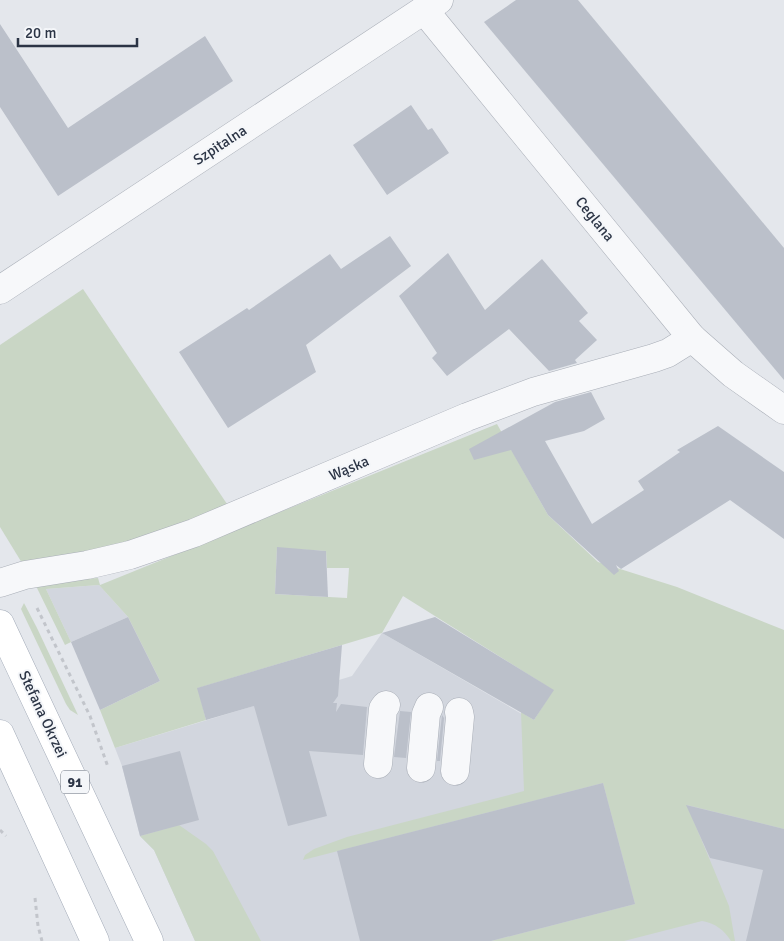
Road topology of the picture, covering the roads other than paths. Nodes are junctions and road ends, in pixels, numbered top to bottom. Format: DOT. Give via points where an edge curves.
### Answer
graph roads {
  1 [pos="432,5"];
  2 [pos="0,290"];
  3 [pos="692,338"];
  4 [pos="784,410"];
  5 [pos="0,583"];
  6 [pos="0,624"];
  7 [pos="386,705"];
  8 [pos="428,707"];
  9 [pos="459,712"];
  10 [pos="0,734"];
  11 [pos="378,764"];
  12 [pos="421,768"];
  13 [pos="455,771"];
  14 [pos="95,941"];
  15 [pos="149,941"];
  1 -- 2 [label="street, Szpitalna"];
  1 -- 3 [label="street, Ceglana"];
  3 -- 4 [label="street, Ceglana" via="733,374"];
  3 -- 5 [label="street, Wąska" via="654,358 533,392 467,417 194,533 130,555 24,575"];
  6 -- 15 [label="main road, Stefana Okrzei / 91"];
  7 -- 11 [label="street"];
  8 -- 12 [label="street"];
  9 -- 13 [label="street"];
  10 -- 14 [label="main road"];
}
